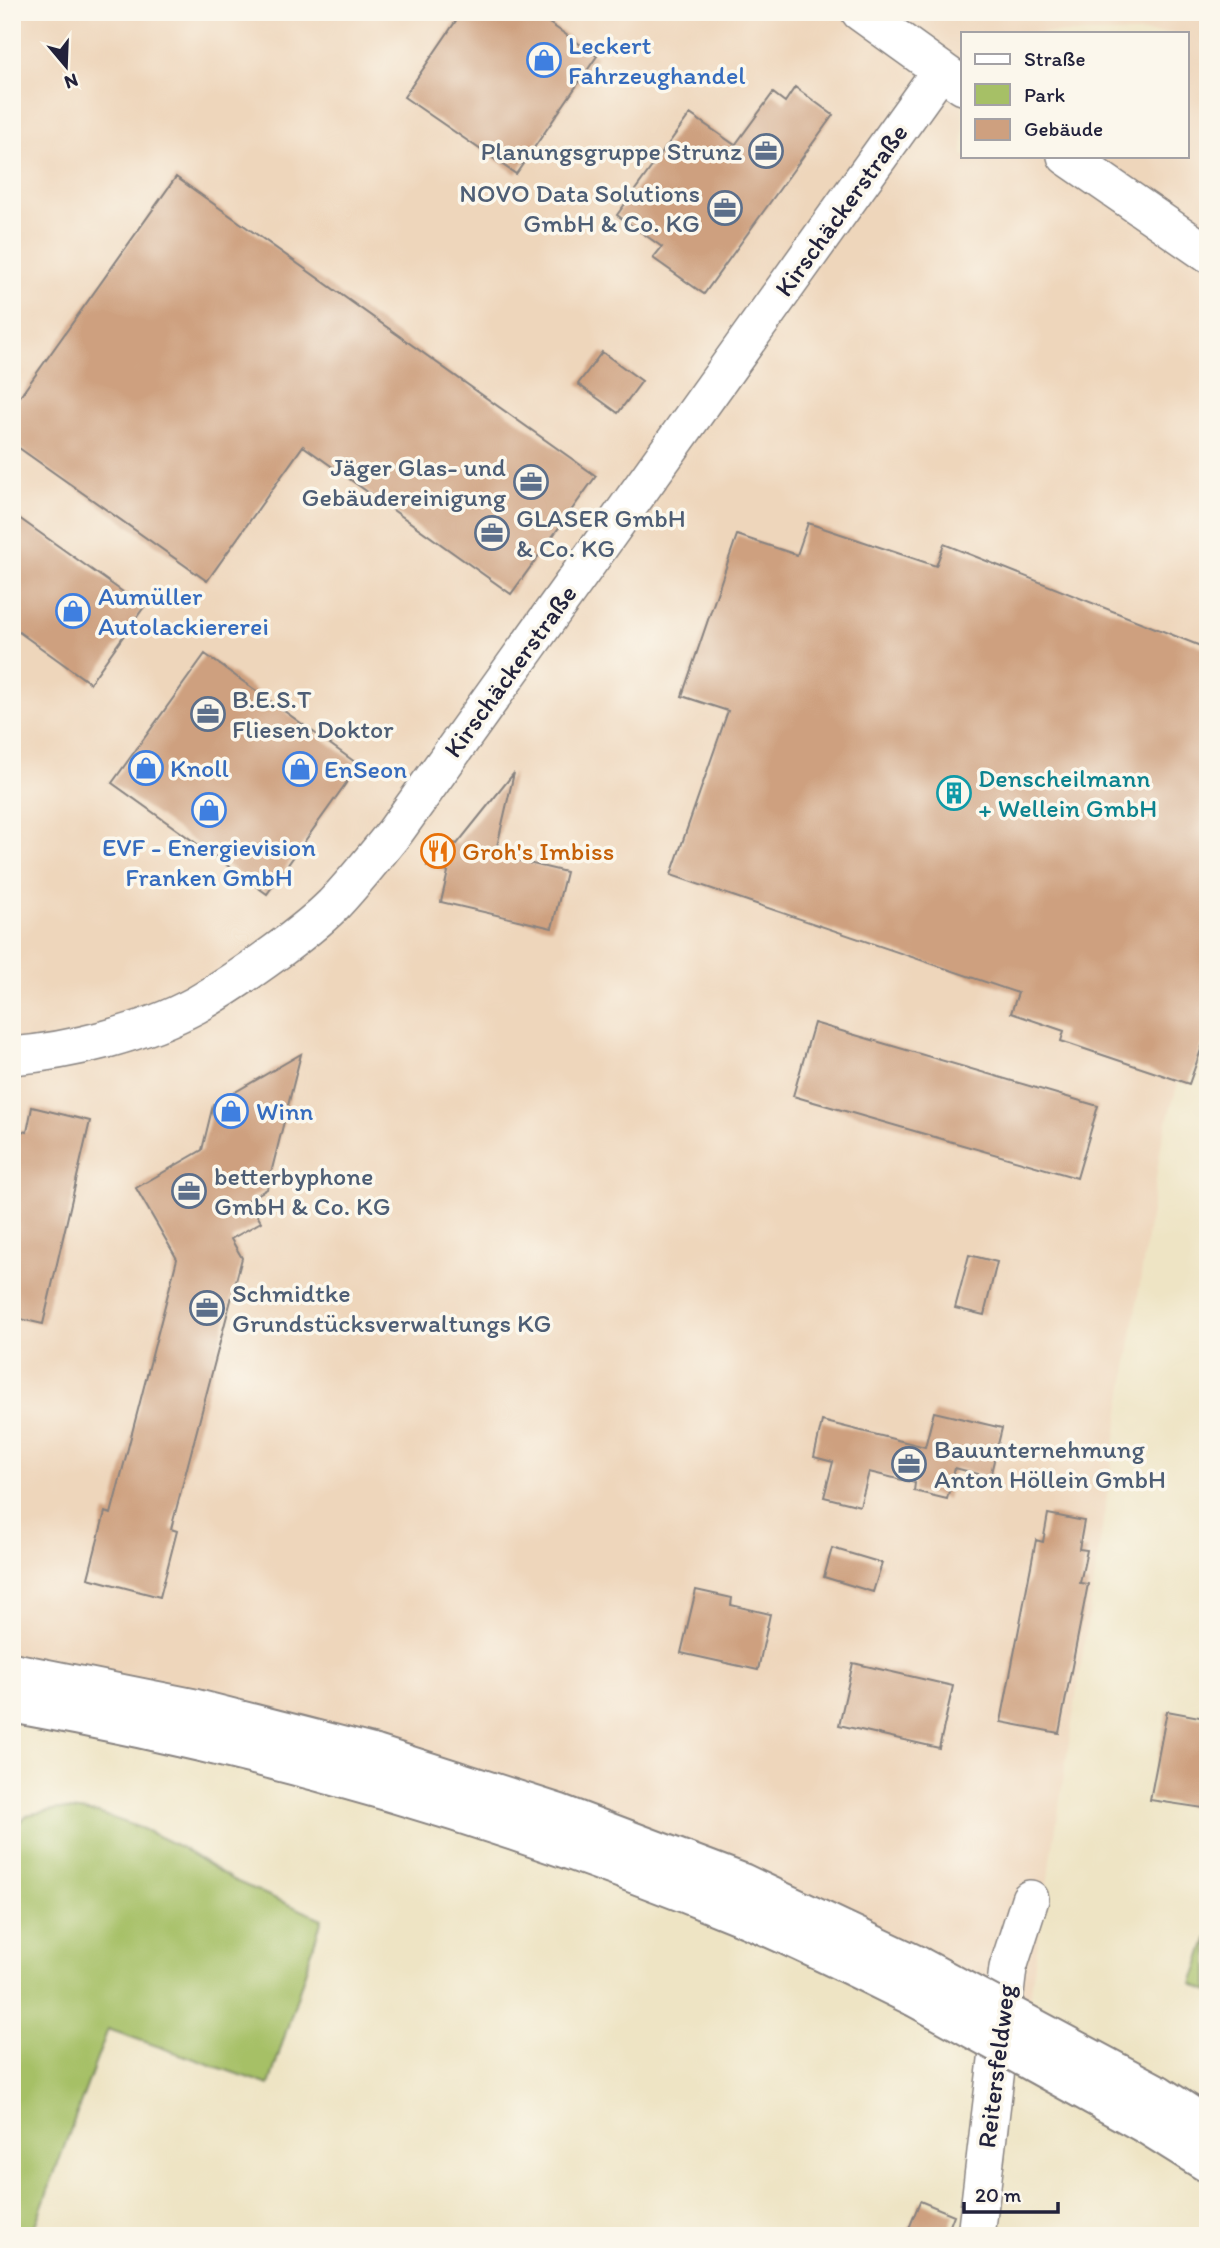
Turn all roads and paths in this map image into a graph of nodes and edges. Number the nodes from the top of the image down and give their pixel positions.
1 (860, 12) edge
2 (952, 78) edge
3 (1069, 158) edge
4 (1208, 254) edge
5 (12, 1056) edge
6 (12, 1672) edge
7 (12, 1703) edge
8 (1030, 1899) dead end
9 (916, 1982) junction
10 (1150, 2108) junction
11 (1208, 2127) edge
12 (1208, 2163) edge
13 (976, 2236) edge

1 - 2 street
2 - 5 street, Kirschäckerstraße
3 - 4 street
6 - 9 main road
7 - 9 main road
8 - 13 street, Reitersfeldweg
9 - 10 main road, bridge
10 - 11 main road
10 - 12 main road

